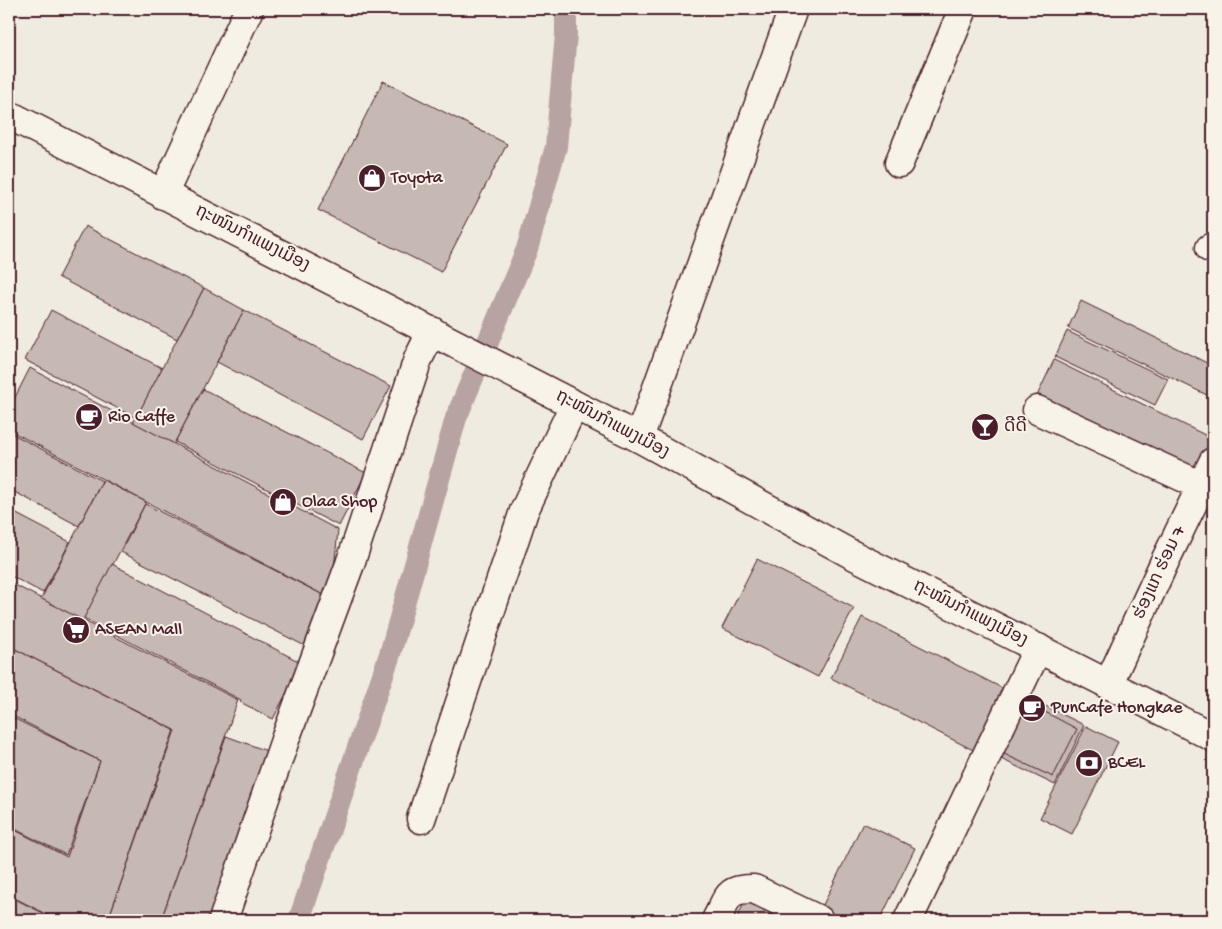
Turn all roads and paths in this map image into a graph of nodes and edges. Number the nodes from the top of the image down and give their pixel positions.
1 (249, 9) edge
2 (793, 9) edge
3 (963, 9) edge
4 (9, 115) edge
5 (900, 163) dead end
6 (163, 195) junction
7 (440, 335) junction
8 (574, 405) junction
9 (1037, 410) dead end
10 (639, 438) junction
11 (1213, 462) edge
12 (1202, 486) junction
13 (1038, 648) junction
14 (1108, 685) junction
15 (1213, 737) edge
16 (422, 819) dead end
17 (223, 920) edge
18 (716, 920) edge
19 (819, 920) edge
20 (908, 920) edge

1 - 6 main road
2 - 10 main road
3 - 5 main road
4 - 6 main road, ຖະໜົນກຳແພງເມືອງ
6 - 7 main road, ຖະໜົນກຳແພງເມືອງ
7 - 8 main road, ຖະໜົນກຳແພງເມືອງ
7 - 17 main road
8 - 10 main road, ຖະໜົນກຳແພງເມືອງ
8 - 16 main road
9 - 12 main road
10 - 13 main road, ຖະໜົນກຳແພງເມືອງ
11 - 12 main road, ຮ່ອງແກ ຮ່ອມ 7
12 - 14 main road, ຮ່ອງແກ ຮ່ອມ 7
13 - 14 main road, ຖະໜົນກຳແພງເມືອງ
13 - 20 main road
14 - 15 main road, ຖະໜົນກຳແພງເມືອງ
18 - 19 main road

